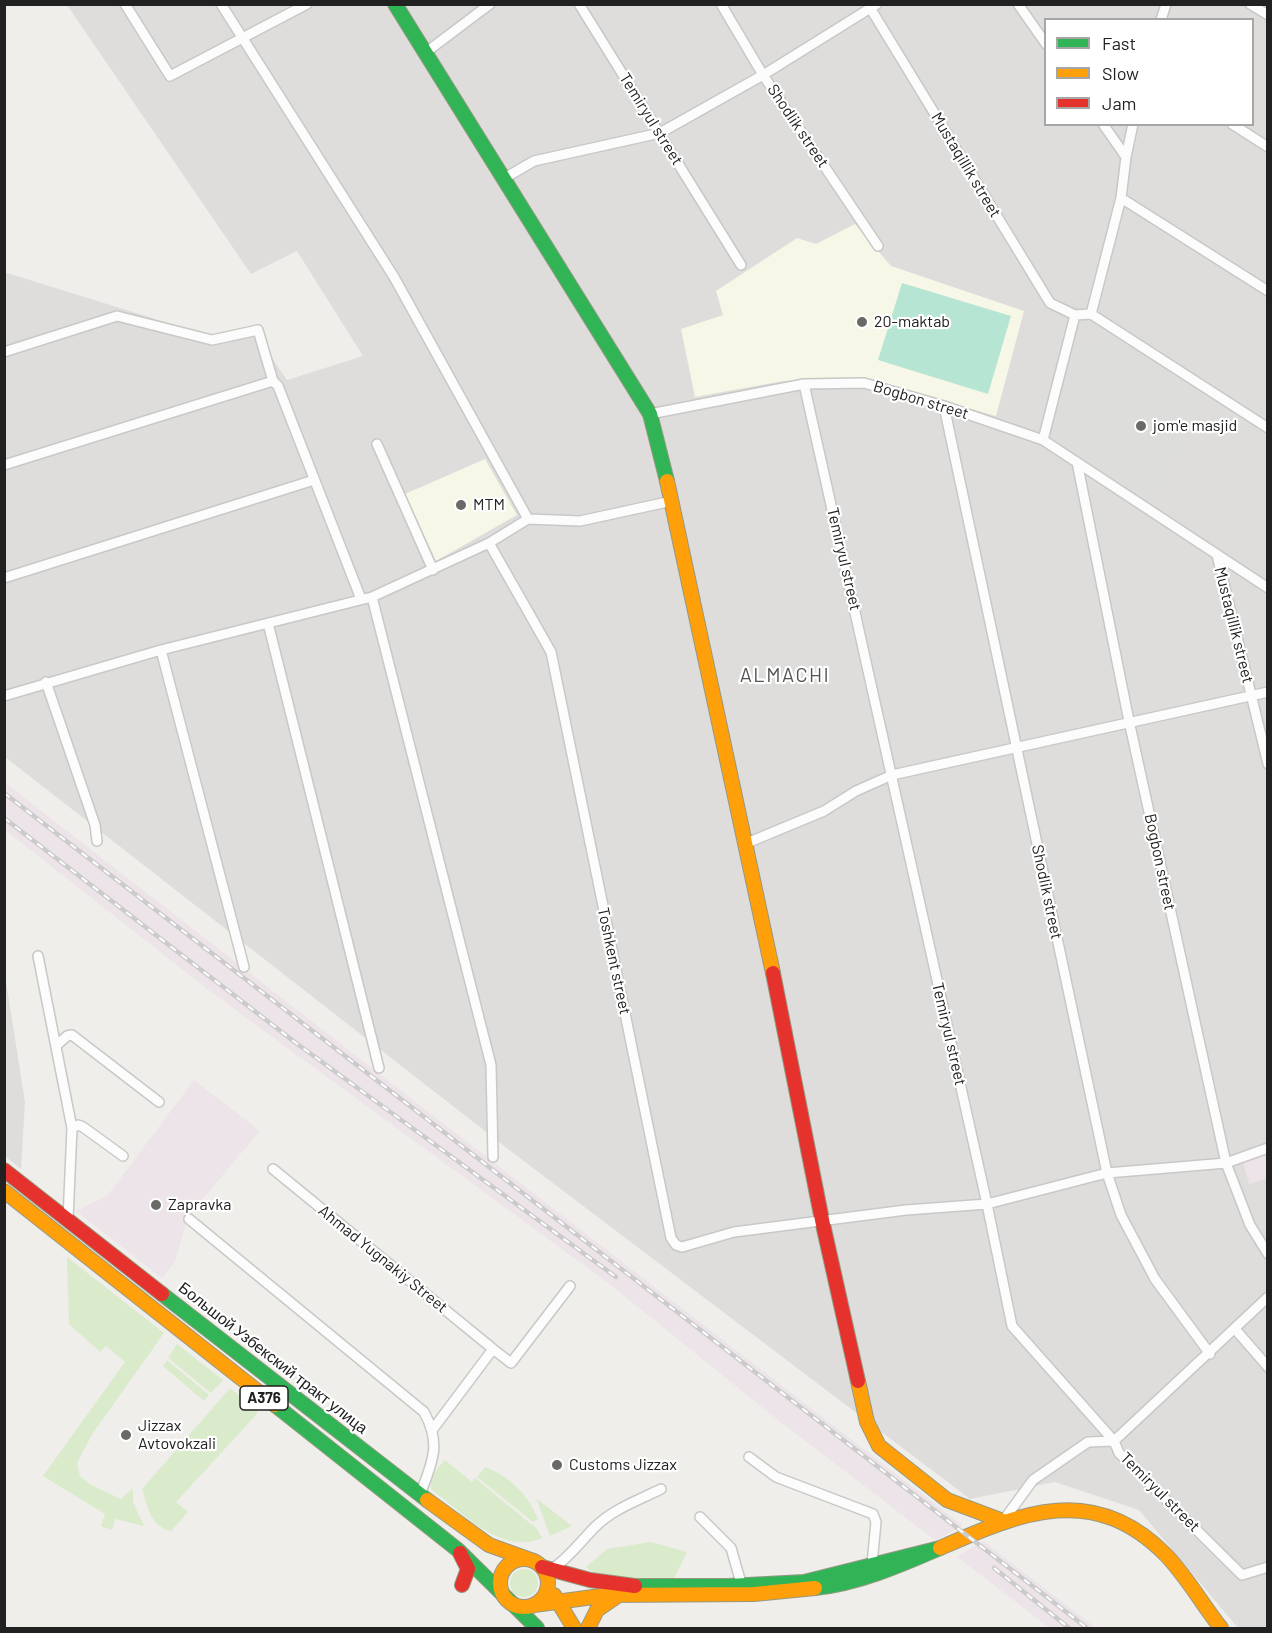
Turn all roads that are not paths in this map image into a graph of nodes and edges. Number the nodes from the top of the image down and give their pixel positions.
1 (125, 4) edge
2 (221, 4) edge
3 (307, 4) edge
4 (395, 4) edge
5 (489, 4) edge
6 (579, 4) edge
7 (721, 4) edge
8 (1018, 4) edge
9 (1250, 4) edge
10 (872, 6) edge
11 (1268, 15) edge
12 (242, 39) junction
13 (1044, 41) edge
14 (425, 53) junction
15 (763, 75) junction
16 (1104, 126) edge
17 (1133, 126) edge
18 (1235, 126) edge
19 (660, 133) junction
20 (1268, 147) edge
21 (1126, 157) junction
22 (503, 179) junction
23 (1121, 198) junction
24 (878, 246) dead end
25 (741, 265) dead end
26 (1268, 291) edge
27 (1091, 314) junction
28 (1074, 315) junction
29 (4, 352) edge
30 (273, 381) junction
31 (804, 384) junction
32 (944, 406) junction
33 (650, 414) junction
34 (1268, 428) edge
35 (1043, 440) junction
36 (377, 444) dead end
37 (1077, 462) junction
38 (4, 465) edge
39 (314, 480) junction
40 (672, 501) junction
41 (528, 519) junction
42 (489, 543) junction
43 (1217, 555) junction
44 (433, 570) junction
45 (4, 578) edge
46 (1268, 588) edge
47 (367, 598) junction
48 (268, 623) junction
49 (161, 650) junction
50 (46, 682) junction
51 (1268, 692) edge
52 (1251, 695) junction
53 (4, 696) edge
54 (1130, 721) junction
55 (1016, 746) junction
56 (1268, 764) edge
57 (892, 775) junction
58 (97, 841) dead end
59 (747, 843) junction
60 (38, 956) dead end
61 (244, 967) dead end
62 (57, 1045) junction
63 (379, 1068) dead end
64 (159, 1102) dead end
65 (72, 1128) junction
66 (1268, 1148) edge
67 (123, 1156) dead end
68 (493, 1157) dead end
69 (1226, 1163) junction
70 (273, 1169) dead end
71 (4, 1170) edge
72 (1107, 1173) junction
73 (4, 1191) edge
74 (987, 1204) junction
75 (68, 1219) junction
76 (189, 1219) dead end
77 (822, 1220) junction
78 (1268, 1254) edge
79 (570, 1286) dead end
80 (1268, 1297) edge
81 (1234, 1329) junction
82 (492, 1349) junction
83 (1210, 1354) junction
84 (1268, 1367) edge
85 (433, 1429) junction
86 (1114, 1441) junction
87 (749, 1456) dead end
88 (661, 1489) dead end
89 (420, 1495) junction
90 (700, 1518) dead end
91 (1003, 1521) junction
92 (940, 1548) junction
93 (458, 1551) junction
94 (528, 1559) junction
95 (872, 1564) junction
96 (1268, 1567) edge
97 (547, 1571) junction
98 (462, 1585) dead end
99 (743, 1589) junction
100 (624, 1595) junction
101 (507, 1600) junction
102 (556, 1601) junction
103 (534, 1605) junction
104 (537, 1629) edge
105 (574, 1629) edge
106 (588, 1629) edge
107 (1221, 1629) edge

1 - 12 street
2 - 12 street
3 - 12 street
4 - 14 main road
5 - 14 street
6 - 19 street, Temiryul street
7 - 15 street, Shodlik street
8 - 13 street
9 - 11 street
10 - 15 street
10 - 28 street, Mustaqillik street
12 - 41 street
14 - 22 main road
15 - 19 street
15 - 24 street, Shodlik street
16 - 21 street
17 - 21 street
18 - 20 street
19 - 22 street
19 - 25 street, Temiryul street
21 - 23 street
22 - 33 main road
23 - 26 street
23 - 27 street
27 - 28 street
27 - 34 street
28 - 35 street
29 - 30 street
30 - 38 street
30 - 39 street
31 - 32 street, Bogbon street
31 - 33 street, Bogbon street
31 - 57 street, Temiryul street
32 - 35 street, Bogbon street
32 - 55 street, Shodlik street
33 - 40 main road
35 - 37 street, Bogbon street
36 - 44 street
37 - 43 street, Bogbon street
37 - 54 street, Bogbon street
39 - 45 street
39 - 47 street
40 - 41 street
40 - 59 main road
41 - 42 street
42 - 44 street
42 - 77 street, Toshkent street
43 - 46 street, Bogbon street
43 - 52 street, Mustaqillik street
44 - 47 street
47 - 48 street
47 - 68 street
48 - 49 street
48 - 63 street
49 - 50 street
49 - 61 street
50 - 53 street
50 - 58 street
51 - 52 street
52 - 54 street
52 - 56 street, Mustaqillik street
54 - 55 street
54 - 69 street, Bogbon street
55 - 57 street
55 - 72 street, Shodlik street
57 - 59 street
57 - 74 street, Temiryul street
59 - 77 main road
60 - 62 street
62 - 64 street
62 - 65 street
65 - 67 street
65 - 75 street
66 - 69 street
69 - 72 street
69 - 78 street, Bogbon street
70 - 82 street, Ahmad Yugnakiy Street
71 - 75 main road, Большой Узбекский тракт улица
72 - 74 street
72 - 83 street, Shodlik street
73 - 93 main road, A376
74 - 77 street
74 - 86 street, Temiryul street
75 - 89 main road, Большой Узбекский тракт улица
76 - 85 street
77 - 91 main road
79 - 82 street, Ahmad Yugnakiy Street
80 - 81 street
81 - 83 street
81 - 84 street
82 - 85 street
83 - 86 street
85 - 89 street
86 - 91 street
86 - 96 street, Temiryul street
87 - 95 street
88 - 97 street
89 - 94 main road, Большой Узбекский тракт улица
90 - 99 street
91 - 92 main road
91 - 107 main road
92 - 95 main road
92 - 99 main road
93 - 98 main road
93 - 101 main road, A376
94 - 97 main road
94 - 101 main road
95 - 99 main road
97 - 99 main road
97 - 102 main road
97 - 103 main road
99 - 100 main road
100 - 102 main road
100 - 106 main road
101 - 103 main road
101 - 104 main road
102 - 103 main road
102 - 105 main road

